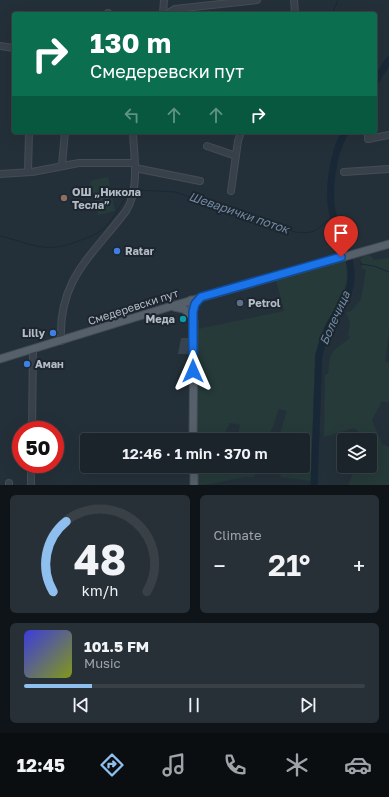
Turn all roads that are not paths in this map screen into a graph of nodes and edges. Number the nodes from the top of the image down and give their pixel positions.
1 (164, 0) edge
2 (257, 0) edge
3 (294, 0) edge
4 (167, 12) edge
5 (170, 12) edge
6 (296, 12) dead end
7 (0, 46) edge
8 (12, 48) edge
9 (29, 134) edge
10 (65, 134) edge
11 (133, 134) edge
12 (241, 134) edge
13 (368, 134) edge
14 (389, 135) edge
15 (207, 146) dead end
16 (236, 156) junction
17 (62, 165) junction
18 (135, 166) junction
19 (389, 169) edge
20 (28, 172) junction
21 (344, 172) dead end
22 (0, 174) edge
23 (200, 180) dead end
24 (231, 191) dead end
25 (389, 244) edge
26 (201, 297) junction
27 (189, 301) junction
28 (172, 306) junction
29 (192, 313) junction
30 (61, 341) junction
31 (33, 349) junction
32 (0, 359) edge
33 (32, 421) edge
34 (194, 433) edge
35 (31, 473) edge
36 (194, 473) edge
37 (31, 485) edge
38 (194, 485) edge

1 - 4 street
2 - 5 street
3 - 6 street
7 - 8 street
9 - 20 street
10 - 17 street
11 - 18 street
12 - 16 street
13 - 14 street
15 - 16 street
16 - 24 street
17 - 18 street
17 - 20 street
18 - 23 street
18 - 30 street
19 - 21 street
20 - 22 street
25 - 26 main road, Смедеревски пут
26 - 27 main road, Смедеревски пут
26 - 29 main road
27 - 28 main road, Смедеревски пут
27 - 29 main road
28 - 29 main road
28 - 30 main road, Смедеревски пут
29 - 34 main road
30 - 31 main road, Смедеревски пут
31 - 32 main road, Смедеревски пут
31 - 33 street
35 - 37 street
36 - 38 main road

